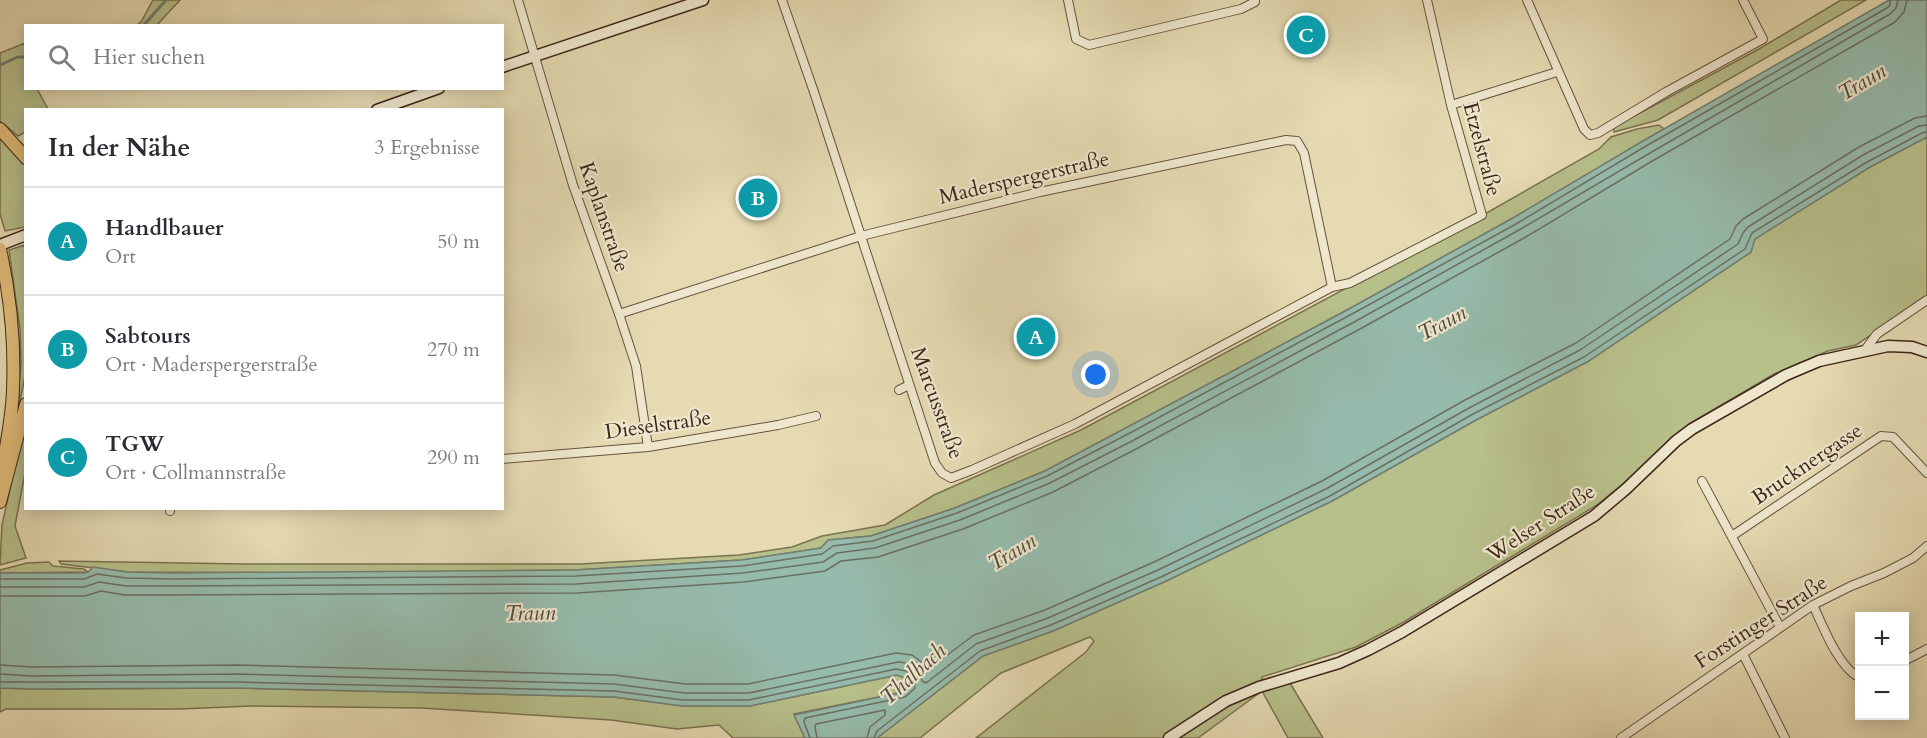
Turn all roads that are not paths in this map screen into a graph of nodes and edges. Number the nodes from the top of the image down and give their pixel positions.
1 (519, 0) edge
2 (703, 0) edge
3 (782, 0) edge
4 (1068, 0) edge
5 (1255, 0) edge
6 (1427, 0) edge
7 (1527, 0) edge
8 (1743, 0) edge
9 (535, 56) junction
10 (504, 67) edge
11 (1557, 72) junction
12 (433, 90) edge
13 (1451, 105) junction
14 (382, 108) edge
15 (0, 129) edge
16 (24, 156) edge
17 (24, 236) edge
18 (861, 236) junction
19 (0, 247) edge
20 (1332, 287) junction
21 (1927, 300) edge
22 (620, 314) junction
23 (1864, 350) junction
24 (1927, 352) edge
25 (909, 385) junction
26 (899, 390) dead end
27 (24, 412) edge
28 (816, 416) dead end
29 (648, 447) junction
30 (504, 459) edge
31 (1927, 472) edge
32 (1702, 481) dead end
33 (0, 485) edge
34 (0, 502) edge
35 (1732, 536) junction
36 (1927, 546) edge
37 (1813, 605) junction
38 (1780, 627) junction
39 (1927, 649) edge
40 (1743, 654) junction
41 (1909, 659) edge
42 (1855, 676) edge
43 (1169, 738) edge
44 (1621, 738) edge
45 (1785, 738) edge

1 - 9 street, Kaplanstraße
2 - 9 main road
3 - 18 street, Marcusstraße
4 - 5 street
6 - 13 street, Etzelstraße
7 - 11 street
8 - 11 street
9 - 10 main road
9 - 22 street, Kaplanstraße
11 - 13 street
12 - 14 main road
13 - 20 street, Etzelstraße
15 - 16 main road
17 - 19 main road
18 - 20 street, Maderspergerstraße
18 - 22 street, Maderspergerstraße
18 - 25 street, Marcusstraße
19 - 33 main road
20 - 25 street, Marcusstraße
21 - 23 street
22 - 29 street, Kaplanstraße
23 - 24 main road, Welser Straße
23 - 43 main road, Welser Straße
25 - 26 street
27 - 34 main road
28 - 29 street, Dieselstraße
29 - 30 street, Dieselstraße
31 - 35 street, Brucknergasse
32 - 35 street
35 - 38 street
36 - 37 street, Forstinger Straße
37 - 38 street, Forstinger Straße
37 - 42 street
38 - 40 street, Forstinger Straße
39 - 41 street
40 - 44 street, Forstinger Straße
40 - 45 street

